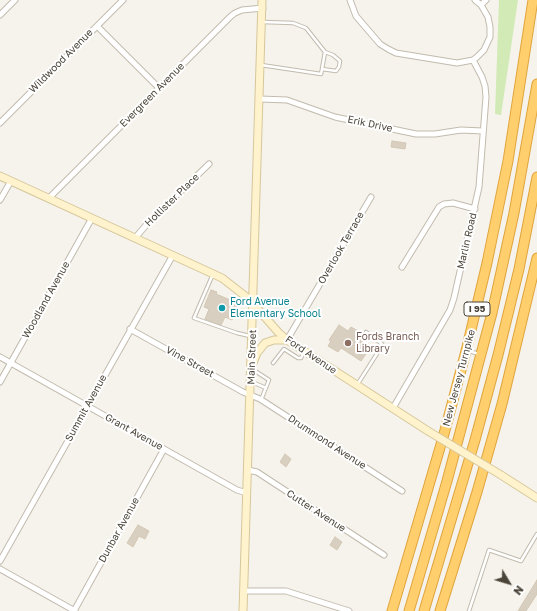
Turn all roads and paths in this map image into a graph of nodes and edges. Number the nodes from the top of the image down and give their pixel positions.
1 (15, 0) edge
2 (122, 0) edge
3 (262, 0) edge
4 (350, 0) edge
5 (475, 0) edge
6 (486, 0) edge
7 (533, 0) edge
8 (481, 4) junction
9 (263, 8) junction
10 (0, 15) edge
11 (262, 22) junction
12 (96, 26) junction
13 (325, 52) junction
14 (473, 60) junction
15 (261, 65) junction
16 (322, 69) junction
17 (537, 84) edge
18 (158, 88) junction
19 (260, 99) junction
20 (0, 122) edge
21 (483, 131) junction
22 (209, 164) dead end
23 (0, 176) edge
24 (537, 177) edge
25 (11, 181) junction
26 (371, 197) dead end
27 (49, 198) junction
28 (0, 200) edge
29 (474, 209) junction
30 (92, 218) junction
31 (135, 238) junction
32 (173, 255) junction
33 (537, 258) edge
34 (402, 267) dead end
35 (213, 273) junction
36 (254, 304) junction
37 (130, 329) junction
38 (366, 332) dead end
39 (252, 336) junction
40 (289, 341) junction
41 (286, 350) junction
42 (466, 351) junction
43 (304, 352) junction
44 (482, 354) junction
45 (0, 357) edge
46 (10, 363) junction
47 (273, 363) dead end
48 (251, 369) junction
49 (0, 382) edge
50 (251, 382) junction
51 (357, 386) junction
52 (266, 388) junction
53 (250, 395) junction
54 (261, 400) junction
55 (87, 406) junction
56 (393, 408) junction
57 (164, 450) junction
58 (248, 470) junction
59 (402, 491) dead end
60 (247, 493) junction
61 (537, 498) edge
62 (537, 534) edge
63 (384, 555) dead end
64 (0, 561) edge
65 (0, 569) edge
66 (244, 591) junction
67 (75, 611) edge
68 (243, 611) edge
69 (349, 611) edge
70 (392, 611) edge
71 (409, 611) edge
72 (424, 611) edge
73 (440, 611) edge
74 (469, 611) edge

1 - 10 street
2 - 12 street, Wildwood Avenue
3 - 9 main road, Main Street
4 - 14 street
5 - 8 street
6 - 8 street
7 - 42 highway, New Jersey Turnpike / I 95
8 - 14 street
9 - 11 main road, Main Street
9 - 18 street, Evergreen Avenue
11 - 13 lane
11 - 15 main road, Main Street
12 - 18 street
12 - 20 street, Wildwood Avenue
13 - 16 lane
13 - 16 lane
14 - 21 street, Marlin Road
15 - 16 lane
15 - 19 main road, Main Street
17 - 44 highway, New Jersey Turnpike / I 95
18 - 27 street, Evergreen Avenue
19 - 21 street, Erik Drive
19 - 36 main road, Main Street
21 - 29 street, Marlin Road
22 - 31 street, Hollister Place
23 - 25 main road, Ford Avenue
24 - 72 highway
25 - 27 main road, Ford Avenue
25 - 28 street
26 - 40 street, Overlook Terrace
27 - 30 main road, Ford Avenue
29 - 34 street
29 - 56 street, Marlin Road
30 - 31 main road, Ford Avenue
30 - 46 street, Woodland Avenue
31 - 32 main road, Ford Avenue
32 - 35 main road, Ford Avenue
32 - 37 street, Summit Avenue
33 - 73 highway
35 - 36 main road, Ford Avenue
35 - 39 lane
36 - 39 main road, Main Street
36 - 40 main road, Ford Avenue
37 - 53 street, Vine Street
37 - 55 street, Summit Avenue
38 - 51 lane
39 - 48 main road, Main Street
40 - 41 lane
40 - 43 main road, Ford Avenue
40 - 48 main road
41 - 43 lane
41 - 47 lane
42 - 44 lane
42 - 70 highway, New Jersey Turnpike / I 95
43 - 51 main road, Ford Avenue
44 - 71 highway, New Jersey Turnpike / I 95
45 - 46 street, Grant Avenue
46 - 49 street, Woodland Avenue
46 - 55 street, Grant Avenue
48 - 50 main road, Main Street
48 - 52 lane
50 - 52 lane
50 - 53 main road, Main Street
51 - 56 main road, Ford Avenue
52 - 54 lane
53 - 54 street, Drummond Avenue
53 - 58 main road, Main Street
54 - 59 street, Drummond Avenue
55 - 57 street, Grant Avenue
55 - 64 street, Summit Avenue
56 - 61 main road, Ford Avenue, bridge
57 - 60 street, Grant Avenue
57 - 67 street, Dunbar Avenue
58 - 60 main road, Main Street
58 - 63 street, Cutter Avenue
60 - 66 main road, Main Street
62 - 74 lane
65 - 67 street
66 - 68 main road, Main Street
66 - 69 street

